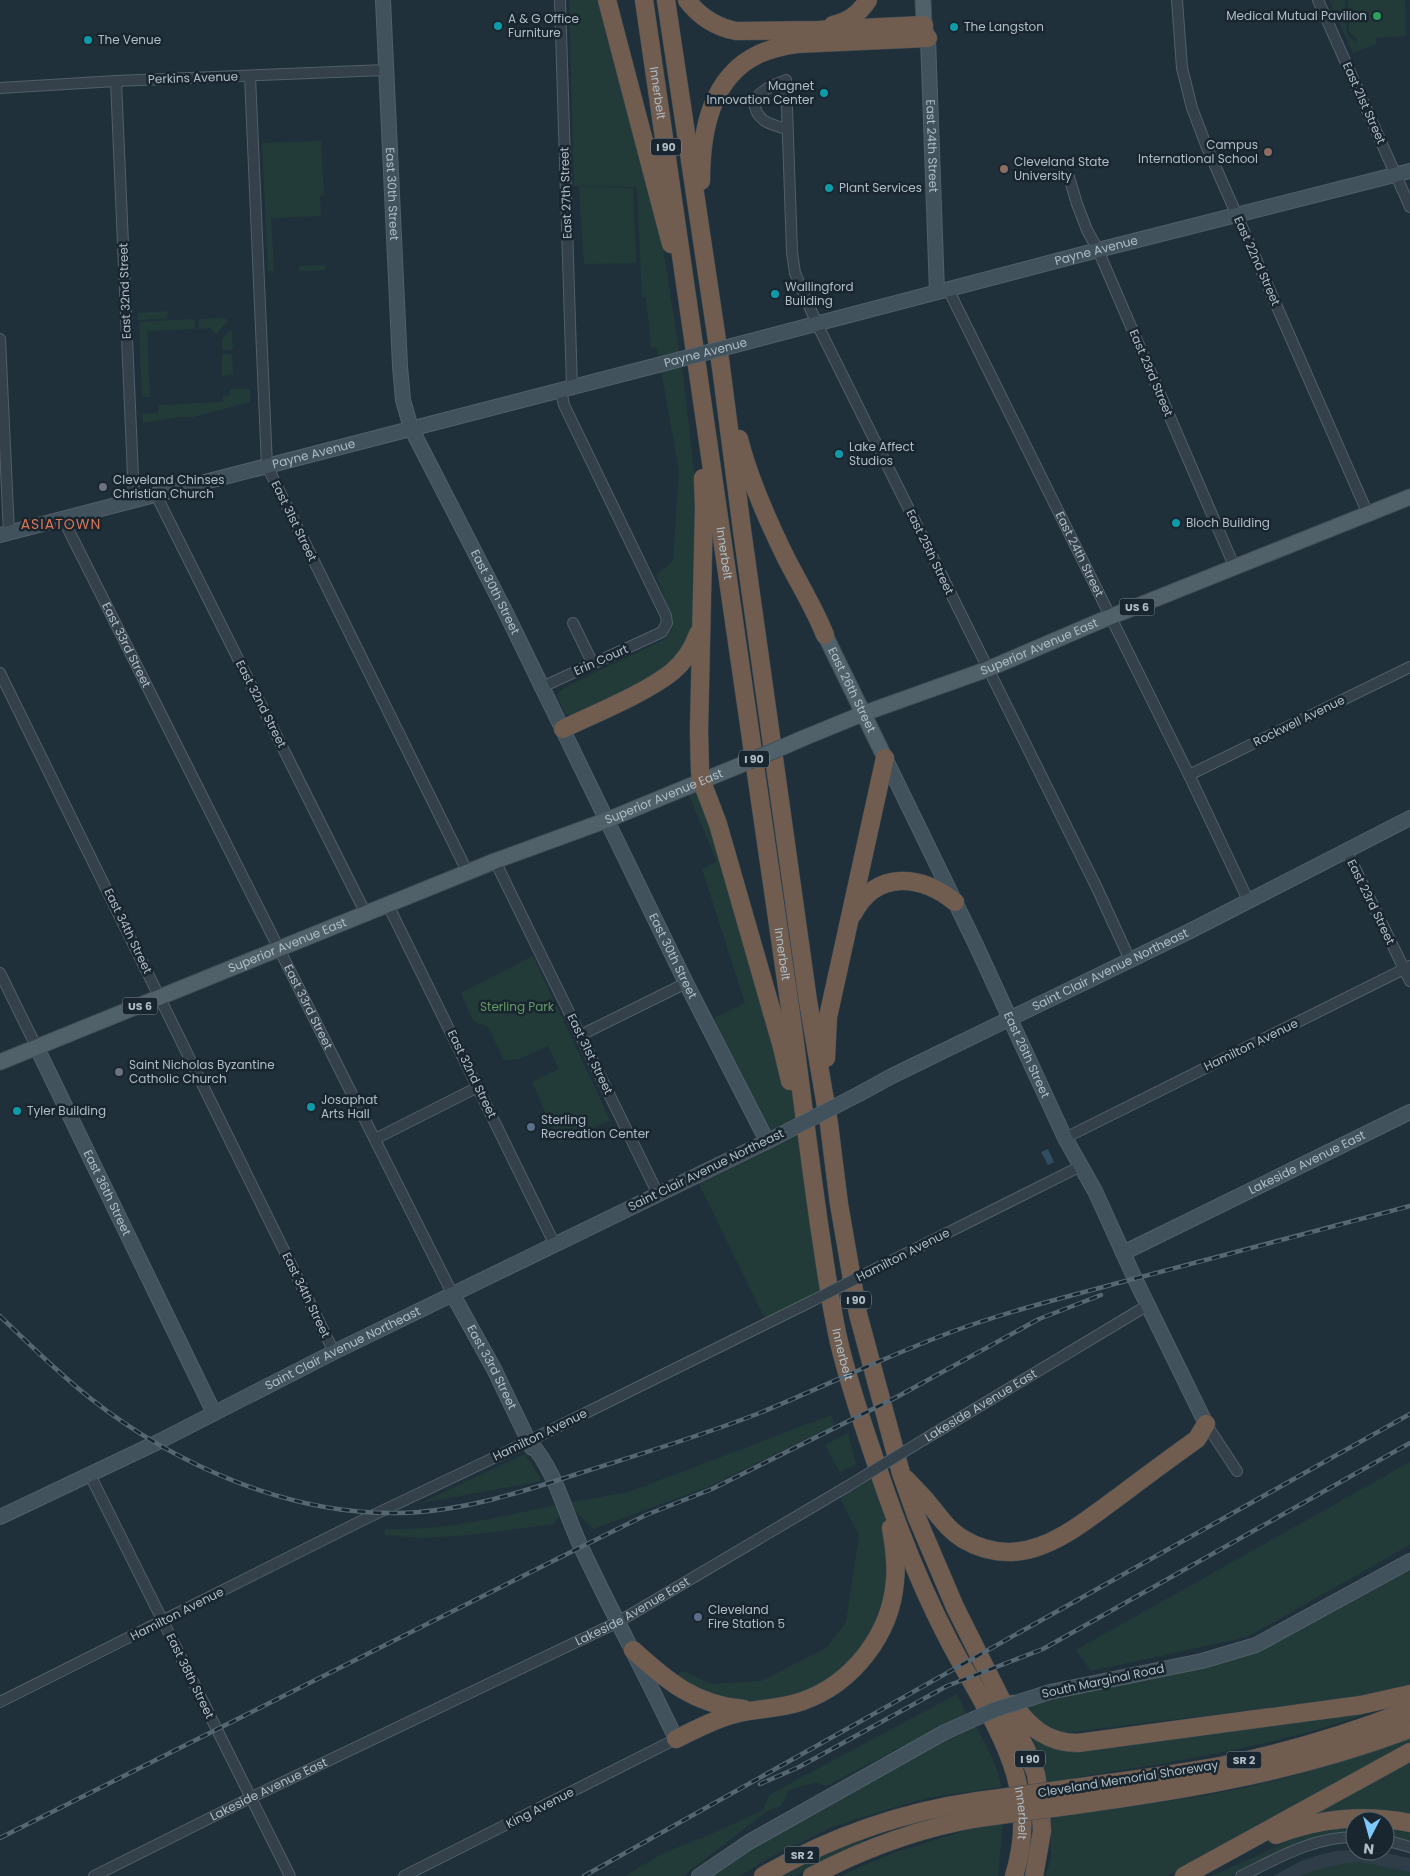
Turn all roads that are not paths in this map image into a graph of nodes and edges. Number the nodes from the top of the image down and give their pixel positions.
1 (383, 0) edge
2 (560, 0) edge
3 (607, 0) edge
4 (644, 0) edge
5 (666, 0) edge
6 (687, 0) edge
7 (868, 0) edge
8 (923, 0) edge
9 (1177, 0) edge
10 (1318, 0) edge
11 (818, 30) junction
12 (926, 32) junction
13 (386, 70) junction
14 (250, 76) junction
15 (116, 81) junction
16 (0, 88) edge
17 (787, 129) junction
18 (1410, 171) edge
19 (1396, 174) junction
20 (1069, 177) dead end
21 (1410, 207) edge
22 (1237, 215) junction
23 (701, 231) junction
24 (1098, 250) junction
25 (943, 291) junction
26 (688, 295) junction
27 (817, 324) junction
28 (0, 339) edge
29 (721, 367) junction
30 (697, 368) junction
31 (567, 388) junction
32 (411, 428) junction
33 (266, 466) junction
34 (156, 494) junction
35 (1410, 497) edge
36 (134, 500) junction
37 (1368, 514) junction
38 (63, 519) junction
39 (4, 534) edge
40 (1235, 568) junction
41 (1110, 617) junction
42 (701, 621) junction
43 (573, 623) dead end
44 (662, 632) joint
45 (825, 634) joint
46 (593, 664) junction
47 (1410, 667) edge
48 (988, 669) junction
49 (0, 673) edge
50 (540, 688) junction
51 (862, 714) junction
52 (563, 729) junction
53 (885, 758) junction
54 (1189, 775) junction
55 (702, 782) junction
56 (1410, 818) edge
57 (607, 820) junction
58 (1346, 850) junction
59 (495, 861) junction
60 (468, 873) junction
61 (1248, 900) junction
62 (955, 902) junction
63 (388, 904) junction
64 (366, 914) junction
65 (847, 925) junction
66 (279, 948) junction
67 (1130, 960) junction
68 (1407, 967) edge
69 (0, 973) edge
70 (1410, 981) edge
71 (686, 983) junction
72 (160, 997) junction
73 (1010, 1018) junction
74 (581, 1034) junction
75 (37, 1048) junction
76 (0, 1062) edge
77 (478, 1087) junction
78 (1410, 1112) edge
79 (829, 1124) junction
80 (1065, 1138) junction
81 (375, 1139) junction
82 (770, 1140) junction
83 (808, 1150) junction
84 (1079, 1166) junction
85 (658, 1194) junction
86 (555, 1245) junction
87 (1123, 1253) junction
88 (453, 1295) junction
89 (1148, 1305) junction
90 (334, 1352) junction
91 (214, 1413) junction
92 (1206, 1424) junction
93 (529, 1441) junction
94 (1237, 1471) dead end
95 (901, 1473) junction
96 (90, 1475) junction
97 (887, 1495) junction
98 (0, 1517) edge
99 (1410, 1561) edge
100 (163, 1621) junction
101 (618, 1622) junction
102 (633, 1650) junction
103 (978, 1652) junction
104 (1410, 1694) edge
105 (0, 1702) edge
106 (754, 1710) junction
107 (1410, 1710) edge
108 (1410, 1729) edge
109 (676, 1740) junction
110 (1410, 1752) edge
111 (1074, 1796) junction
112 (250, 1798) junction
113 (979, 1810) junction
114 (1410, 1823) edge
115 (1345, 1837) edge
116 (1395, 1843) edge
117 (1410, 1847) edge
118 (1213, 1860) junction
119 (94, 1876) edge
120 (290, 1876) edge
121 (404, 1876) edge
122 (699, 1876) edge
123 (763, 1876) edge
124 (812, 1876) edge
125 (1014, 1876) edge
126 (1034, 1876) edge
127 (1184, 1876) edge
128 (1241, 1876) edge

1 - 13 street, East 30th Street
2 - 31 street, East 27th Street
3 - 26 highway
4 - 26 highway, Innerbelt / I 90
5 - 23 highway, Innerbelt / I 90
6 - 11 highway
7 - 11 highway
8 - 12 main road, East 24th Street
9 - 22 street, East 22nd Street
10 - 19 street, East 21st Street
11 - 12 highway
12 - 23 highway
12 - 25 street, East 24th Street
13 - 14 street, Perkins Avenue
13 - 32 street, East 30th Street
14 - 15 street, Perkins Avenue
14 - 33 street, East 31st Street
15 - 16 street, Perkins Avenue
15 - 36 street, East 32nd Street
17 - 17 street, East 25th Street
17 - 27 street, East 25th Street
18 - 19 street, Payne Avenue
19 - 21 street, East 21st Street
19 - 22 street, Payne Avenue
20 - 24 street, East 23rd Street
22 - 24 street, Payne Avenue
22 - 37 street, East 22nd Street
23 - 29 highway, Innerbelt / I 90
24 - 25 street, Payne Avenue
24 - 40 street, East 23rd Street
25 - 27 street, Payne Avenue
25 - 41 street, East 24th Street
26 - 30 highway, Innerbelt / I 90
27 - 31 street, Payne Avenue, bridge
27 - 48 street, East 25th Street
28 - 39 street
29 - 45 highway
29 - 79 highway, Innerbelt / I 90
30 - 42 highway
30 - 83 highway, Innerbelt / I 90
31 - 32 street, Payne Avenue
31 - 44 street, East 27th Street
32 - 33 street, Payne Avenue
32 - 50 street, East 30th Street
33 - 34 street, Payne Avenue
33 - 60 street, East 31st Street
34 - 36 street, Payne Avenue
34 - 64 street, East 32nd Street
35 - 37 main road, Superior Avenue East / US 6
36 - 38 street, Payne Avenue
37 - 40 main road, Superior Avenue East / US 6
38 - 39 street, Payne Avenue
38 - 66 street, East 33rd Street
40 - 41 main road, Superior Avenue East / US 6
41 - 48 main road, Superior Avenue East / US 6
41 - 54 street, East 24th Street
42 - 52 highway
42 - 55 highway
43 - 46 street
44 - 46 street, Erin Court
45 - 51 main road, East 26th Street
46 - 50 street, Erin Court
47 - 54 street, Rockwell Avenue
48 - 51 main road, Superior Avenue East / US 6
48 - 67 street, East 25th Street
49 - 72 street, East 34th Street
50 - 52 street, East 30th Street
51 - 53 main road, East 26th Street
51 - 55 main road, Superior Avenue East / US 6, bridge
52 - 57 street, East 30th Street
53 - 62 street, East 26th Street
53 - 65 highway
54 - 61 street, East 24th Street
55 - 57 main road, Superior Avenue East / US 6
55 - 83 highway
56 - 58 street, Saint Clair Avenue Northeast
57 - 59 main road, Superior Avenue East / US 6
57 - 71 street, East 30th Street
58 - 61 street, Saint Clair Avenue Northeast
58 - 68 street, East 23rd Street
59 - 60 main road, Superior Avenue East / US 6
59 - 74 street, East 31st Street
60 - 63 main road, Superior Avenue East / US 6
61 - 67 street, Saint Clair Avenue Northeast
62 - 65 highway
62 - 73 street, East 26th Street
63 - 64 main road, Superior Avenue East / US 6
63 - 77 street, East 32nd Street
64 - 66 main road, Superior Avenue East / US 6
65 - 79 highway
66 - 72 main road, Superior Avenue East / US 6
66 - 81 street, East 33rd Street
67 - 73 street, Saint Clair Avenue Northeast
68 - 70 street, East 23rd Street
68 - 80 street, Hamilton Avenue
69 - 75 street, East 36th Street
71 - 74 street
71 - 82 street, East 30th Street
72 - 75 main road, Superior Avenue East / US 6
72 - 90 street, East 34th Street
73 - 80 street, East 26th Street
73 - 82 street, Saint Clair Avenue Northeast, bridge
74 - 85 street, East 31st Street
75 - 76 main road, Superior Avenue East / US 6
75 - 91 street, East 36th Street
77 - 81 street
77 - 86 street, East 32nd Street
78 - 87 street, Lakeside Avenue East
79 - 95 highway, Innerbelt / I 90
80 - 84 street, East 26th Street
81 - 88 street, East 33rd Street
82 - 85 street, Saint Clair Avenue Northeast
83 - 97 highway, Innerbelt / I 90
84 - 87 street, East 26th Street
84 - 93 street, Hamilton Avenue, bridge
85 - 86 street, Saint Clair Avenue Northeast
86 - 88 street, Saint Clair Avenue Northeast
87 - 89 street, East 26th Street
88 - 90 street, Saint Clair Avenue Northeast
88 - 93 street, East 33rd Street
89 - 92 street, East 26th Street
89 - 101 street, Lakeside Avenue East, bridge
90 - 91 street, Saint Clair Avenue Northeast
91 - 96 street, Saint Clair Avenue Northeast
92 - 94 street, East 26th Street
92 - 95 highway
93 - 100 street, Hamilton Avenue
93 - 101 street, East 33rd Street
95 - 103 highway, Innerbelt / I 90
96 - 98 street, Saint Clair Avenue Northeast
96 - 100 street, East 38th Street
97 - 106 highway
97 - 125 highway, Innerbelt / I 90
99 - 122 street, South Marginal Road, bridge
100 - 105 street, Hamilton Avenue
100 - 112 street, East 38th Street
101 - 102 street, East 33rd Street
101 - 112 street, Lakeside Avenue East
102 - 106 highway
102 - 109 street, East 33rd Street
103 - 104 highway
103 - 126 highway, Innerbelt / I 90
106 - 109 highway
107 - 111 highway, Cleveland Memorial Shoreway / SR 2
108 - 111 highway
109 - 121 street, King Avenue
110 - 118 highway
111 - 113 highway, bridge
112 - 119 street, Lakeside Avenue East
112 - 120 street, East 38th Street
113 - 123 highway, SR 2
113 - 124 highway
114 - 118 highway
115 - 128 street
116 - 117 street
118 - 127 highway

